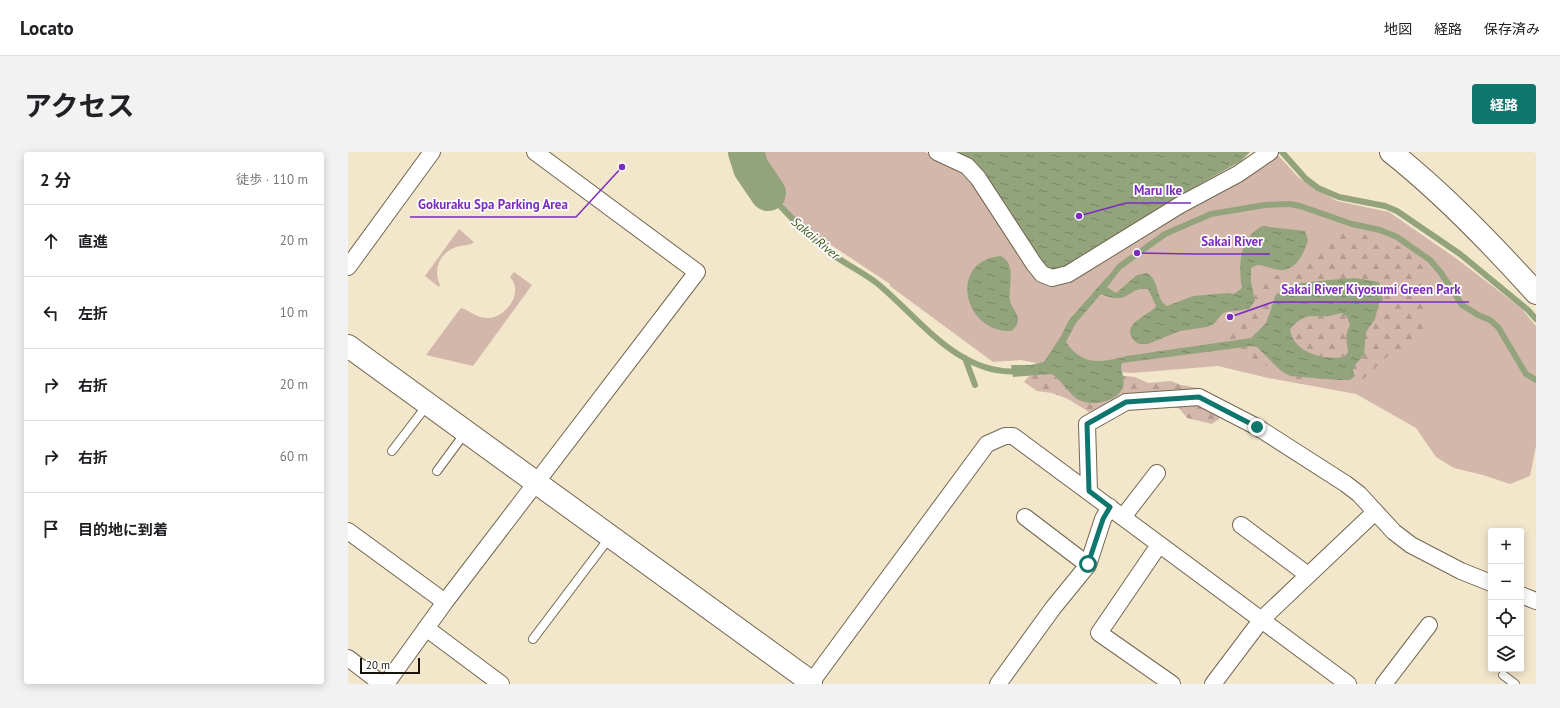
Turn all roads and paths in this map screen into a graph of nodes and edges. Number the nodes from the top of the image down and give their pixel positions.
1 (432, 152) edge
2 (535, 152) edge
3 (938, 152) edge
4 (1270, 152) edge
5 (1391, 152) edge
6 (348, 268) edge
7 (1536, 293) edge
8 (348, 346) edge
9 (428, 404) junction
10 (465, 432) junction
11 (392, 451) dead end
12 (437, 471) dead end
13 (1157, 473) dead end
14 (536, 484) junction
15 (1089, 491) junction
16 (1110, 507) junction
17 (1375, 512) junction
18 (1025, 517) dead end
19 (1123, 517) junction
20 (1241, 525) dead end
21 (348, 531) edge
22 (610, 537) junction
23 (1159, 545) junction
24 (1088, 564) junction
25 (1308, 576) junction
26 (1488, 582) edge
27 (1524, 596) edge
28 (1536, 601) edge
29 (445, 602) junction
30 (1262, 619) junction
31 (1429, 625) dead end
32 (426, 628) junction
33 (533, 639) dead end
34 (348, 658) edge
35 (1503, 675) dead end
36 (812, 683) edge
37 (382, 684) edge
38 (386, 684) edge
39 (501, 684) edge
40 (998, 684) edge
41 (1172, 684) edge
42 (1213, 684) edge
43 (1348, 684) edge
44 (1384, 684) edge
45 (1515, 684) edge

1 - 6 street
2 - 14 street
3 - 4 street
5 - 7 street
8 - 9 street
9 - 10 street
9 - 11 lane
10 - 12 lane
10 - 14 street
13 - 19 street
14 - 22 street
14 - 29 street
15 - 16 street
15 - 17 street
15 - 36 street
16 - 19 street
16 - 24 street
17 - 25 street
17 - 26 street
18 - 24 street
19 - 23 street
20 - 25 street
21 - 29 street
22 - 33 lane
22 - 36 street
23 - 30 street
23 - 41 street
24 - 40 street
25 - 30 street
27 - 28 street
29 - 32 street
30 - 42 street
30 - 43 street
31 - 44 street
32 - 38 street
32 - 39 street
34 - 37 street
35 - 45 lane

